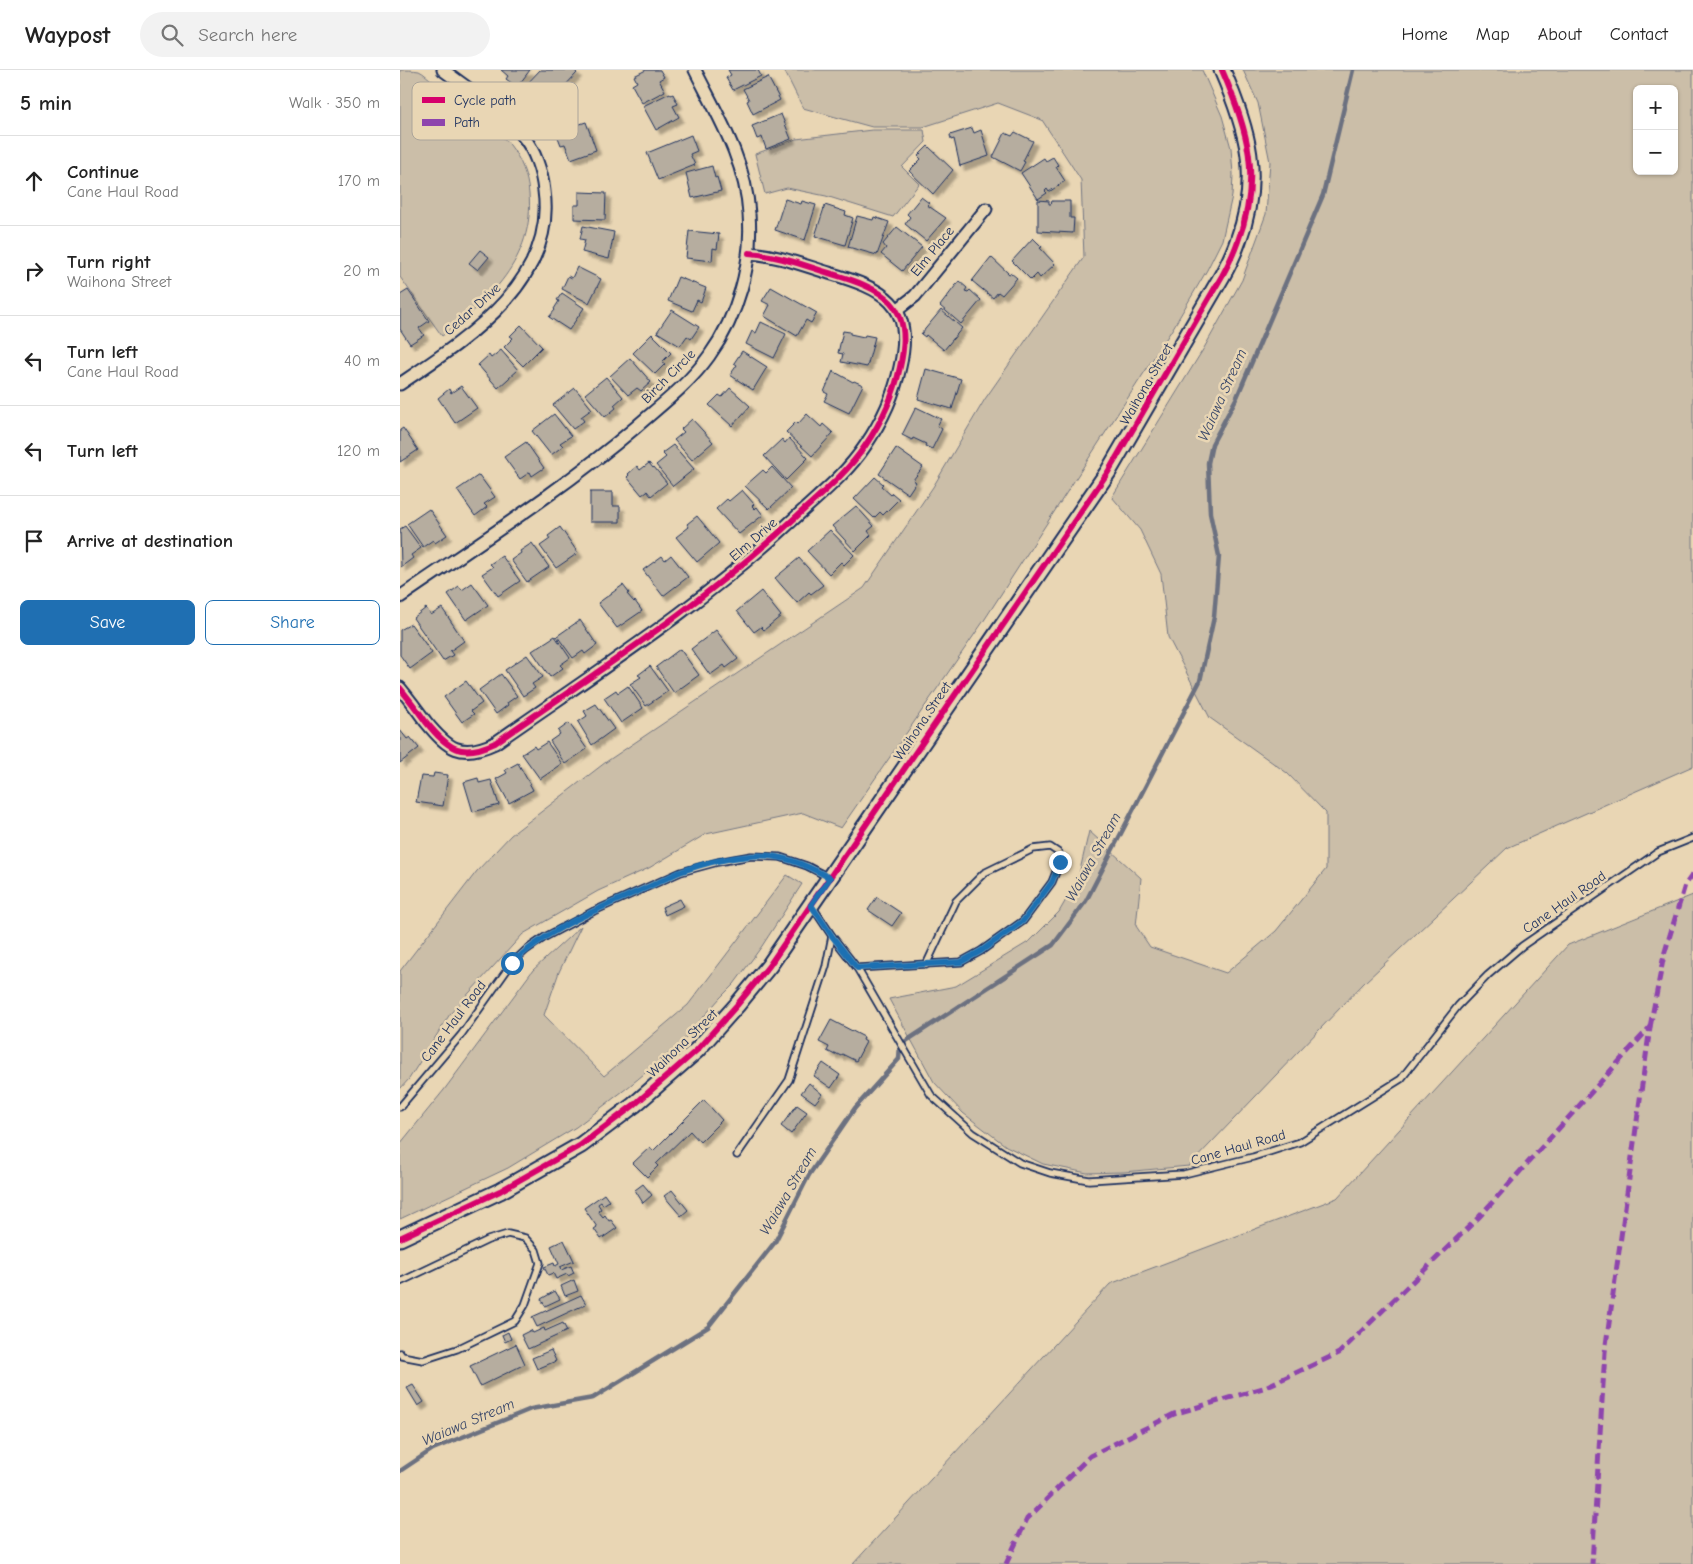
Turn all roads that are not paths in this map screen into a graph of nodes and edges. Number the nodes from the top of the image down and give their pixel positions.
1 (443, 70) edge
2 (695, 70) edge
3 (1222, 70) edge
4 (459, 82) edge
5 (526, 140) edge
6 (986, 209) dead end
7 (749, 253) junction
8 (897, 310) junction
9 (400, 384) edge
10 (400, 597) edge
11 (400, 688) edge
12 (1693, 838) edge
13 (830, 878) junction
14 (811, 905) junction
15 (832, 936) junction
16 (926, 965) junction
17 (857, 968) junction
18 (400, 1107) edge
19 (737, 1155) dead end
20 (400, 1238) edge
21 (400, 1282) edge
22 (400, 1353) edge

1 - 4 street, Cedar Drive
2 - 7 street, Birch Circle
3 - 13 street, Waihona Street
5 - 9 street, Cedar Drive
6 - 8 street, Elm Place
7 - 8 street
7 - 10 street, Birch Circle
8 - 11 street, Elm Drive
12 - 17 lane, Cane Haul Road
13 - 14 street, Waihona Street
13 - 18 lane, Cane Haul Road
14 - 15 lane, Cane Haul Road
14 - 20 street, Waihona Street
15 - 17 lane, Cane Haul Road
15 - 19 lane
16 - 16 lane
16 - 17 lane
21 - 22 lane

